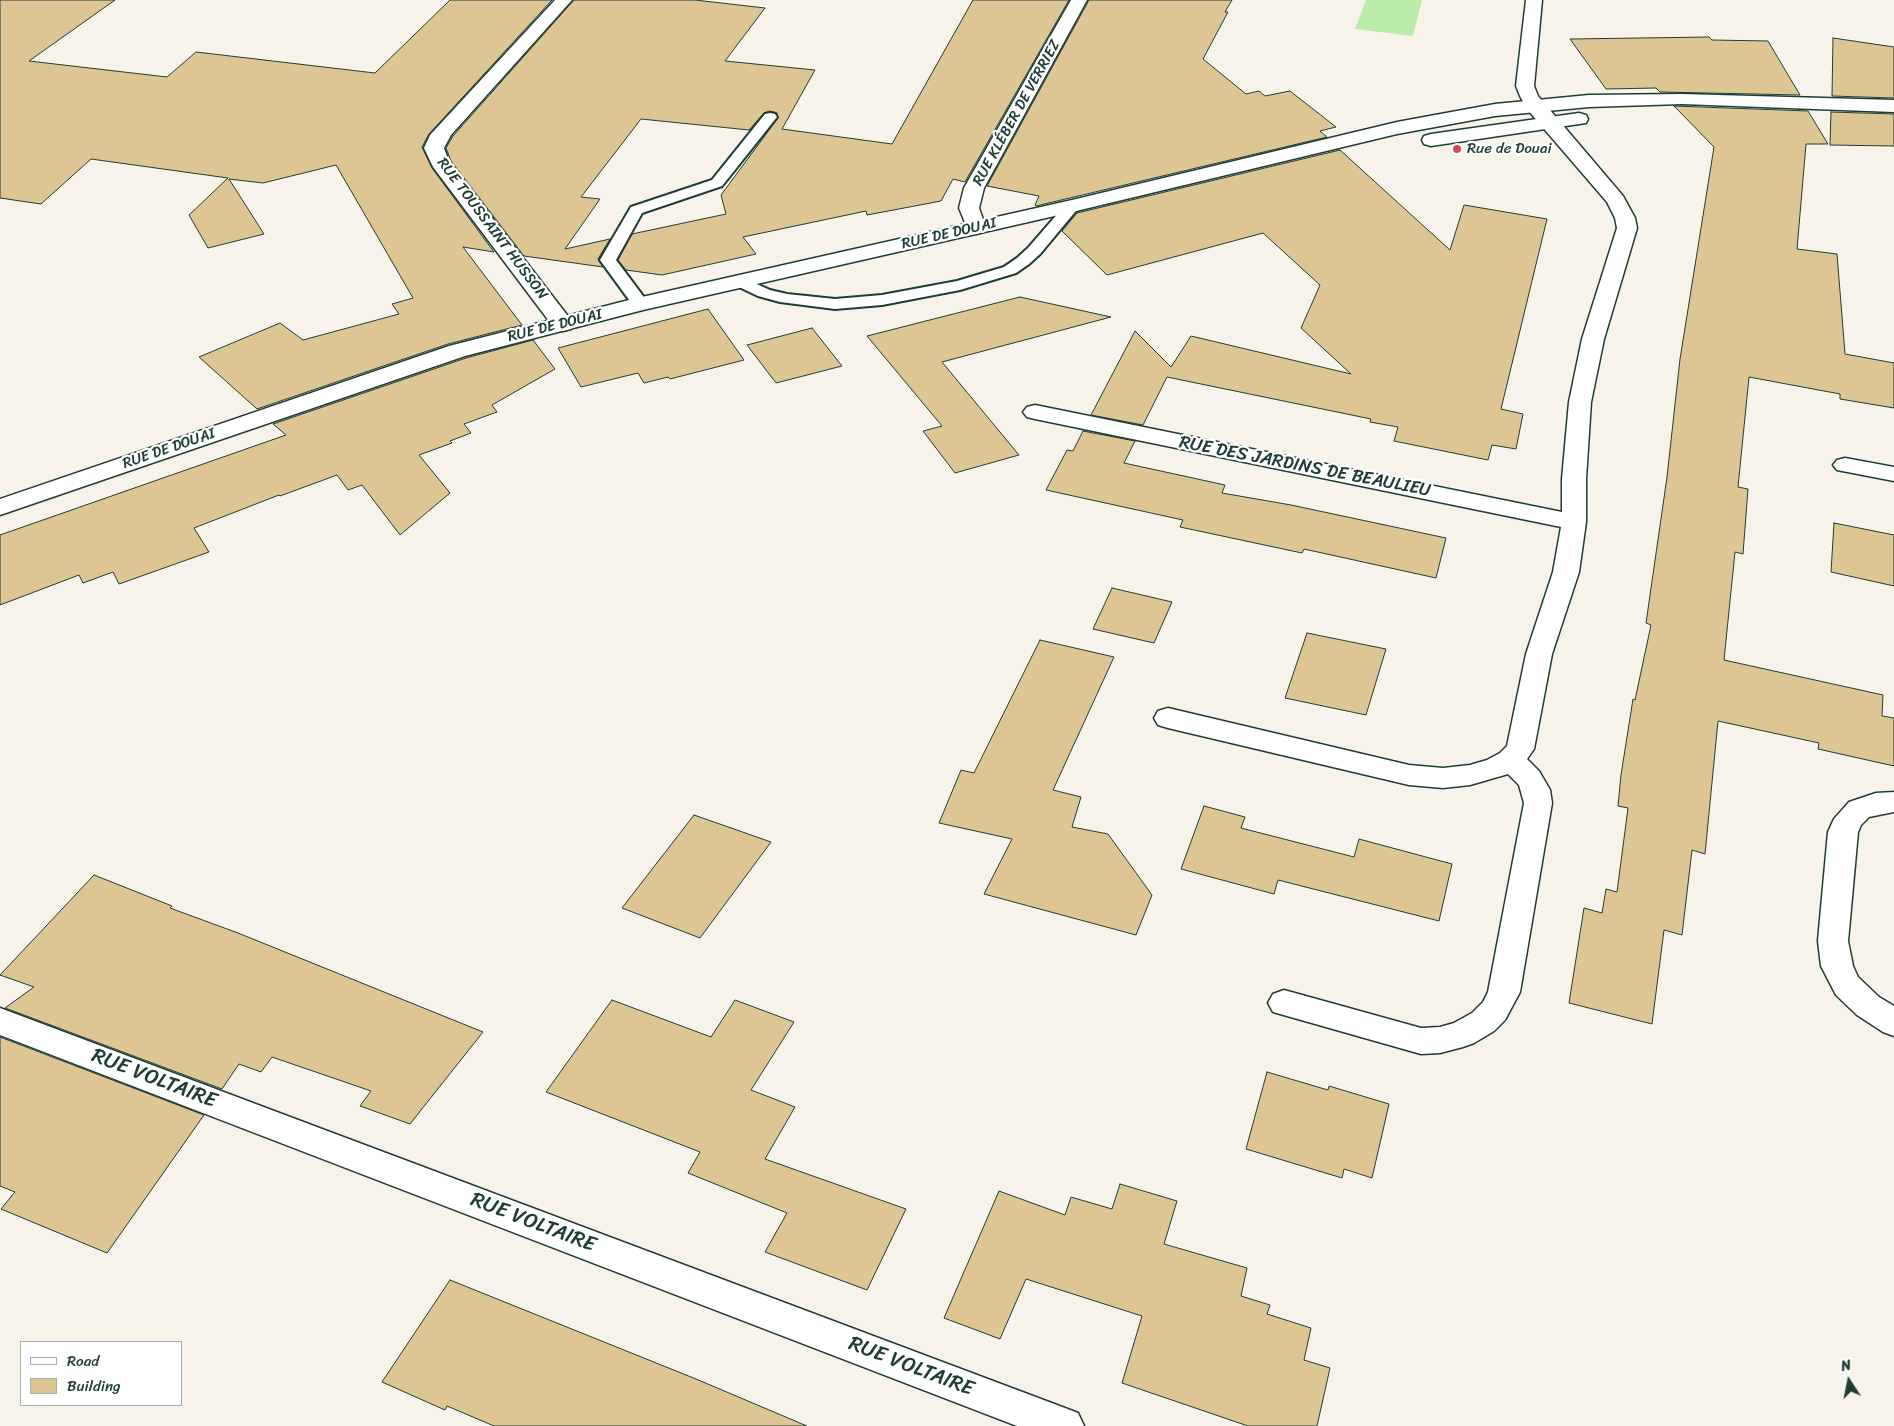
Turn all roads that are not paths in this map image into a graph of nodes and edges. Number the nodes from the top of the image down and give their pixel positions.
1 (564, 0) edge
2 (1079, 0) edge
3 (1534, 0) edge
4 (1894, 106) edge
5 (1541, 114) junction
6 (770, 117) dead end
7 (1123, 194) junction
8 (1072, 206) junction
9 (976, 228) junction
10 (741, 282) junction
11 (641, 304) junction
12 (562, 324) junction
13 (1035, 412) dead end
14 (1845, 465) dead end
15 (1894, 474) edge
16 (0, 507) edge
17 (1574, 522) junction
18 (1168, 718) dead end
19 (1510, 760) junction
20 (1894, 802) edge
21 (1284, 1003) dead end
22 (0, 1021) edge
23 (1894, 1024) edge
24 (1065, 1426) edge

1 - 12 street, RUE TOUSSAINT HUSSON
2 - 9 street, RUE KLÉBER DE VERRIEZ
3 - 5 street
4 - 5 street, RUE DE DOUAI
5 - 7 street, RUE DE DOUAI
5 - 7 street, RUE DE DOUAI
5 - 17 street
6 - 11 lane
7 - 8 street, RUE DE DOUAI
8 - 9 street, RUE DE DOUAI
8 - 10 lane
9 - 10 street, RUE DE DOUAI
10 - 11 street, RUE DE DOUAI
11 - 12 street, RUE DE DOUAI
12 - 16 street, RUE DE DOUAI
13 - 17 street, RUE DES JARDINS DE BEAULIEU
14 - 15 street
17 - 19 street
18 - 19 street
19 - 21 street
20 - 23 street
22 - 24 street, RUE VOLTAIRE

